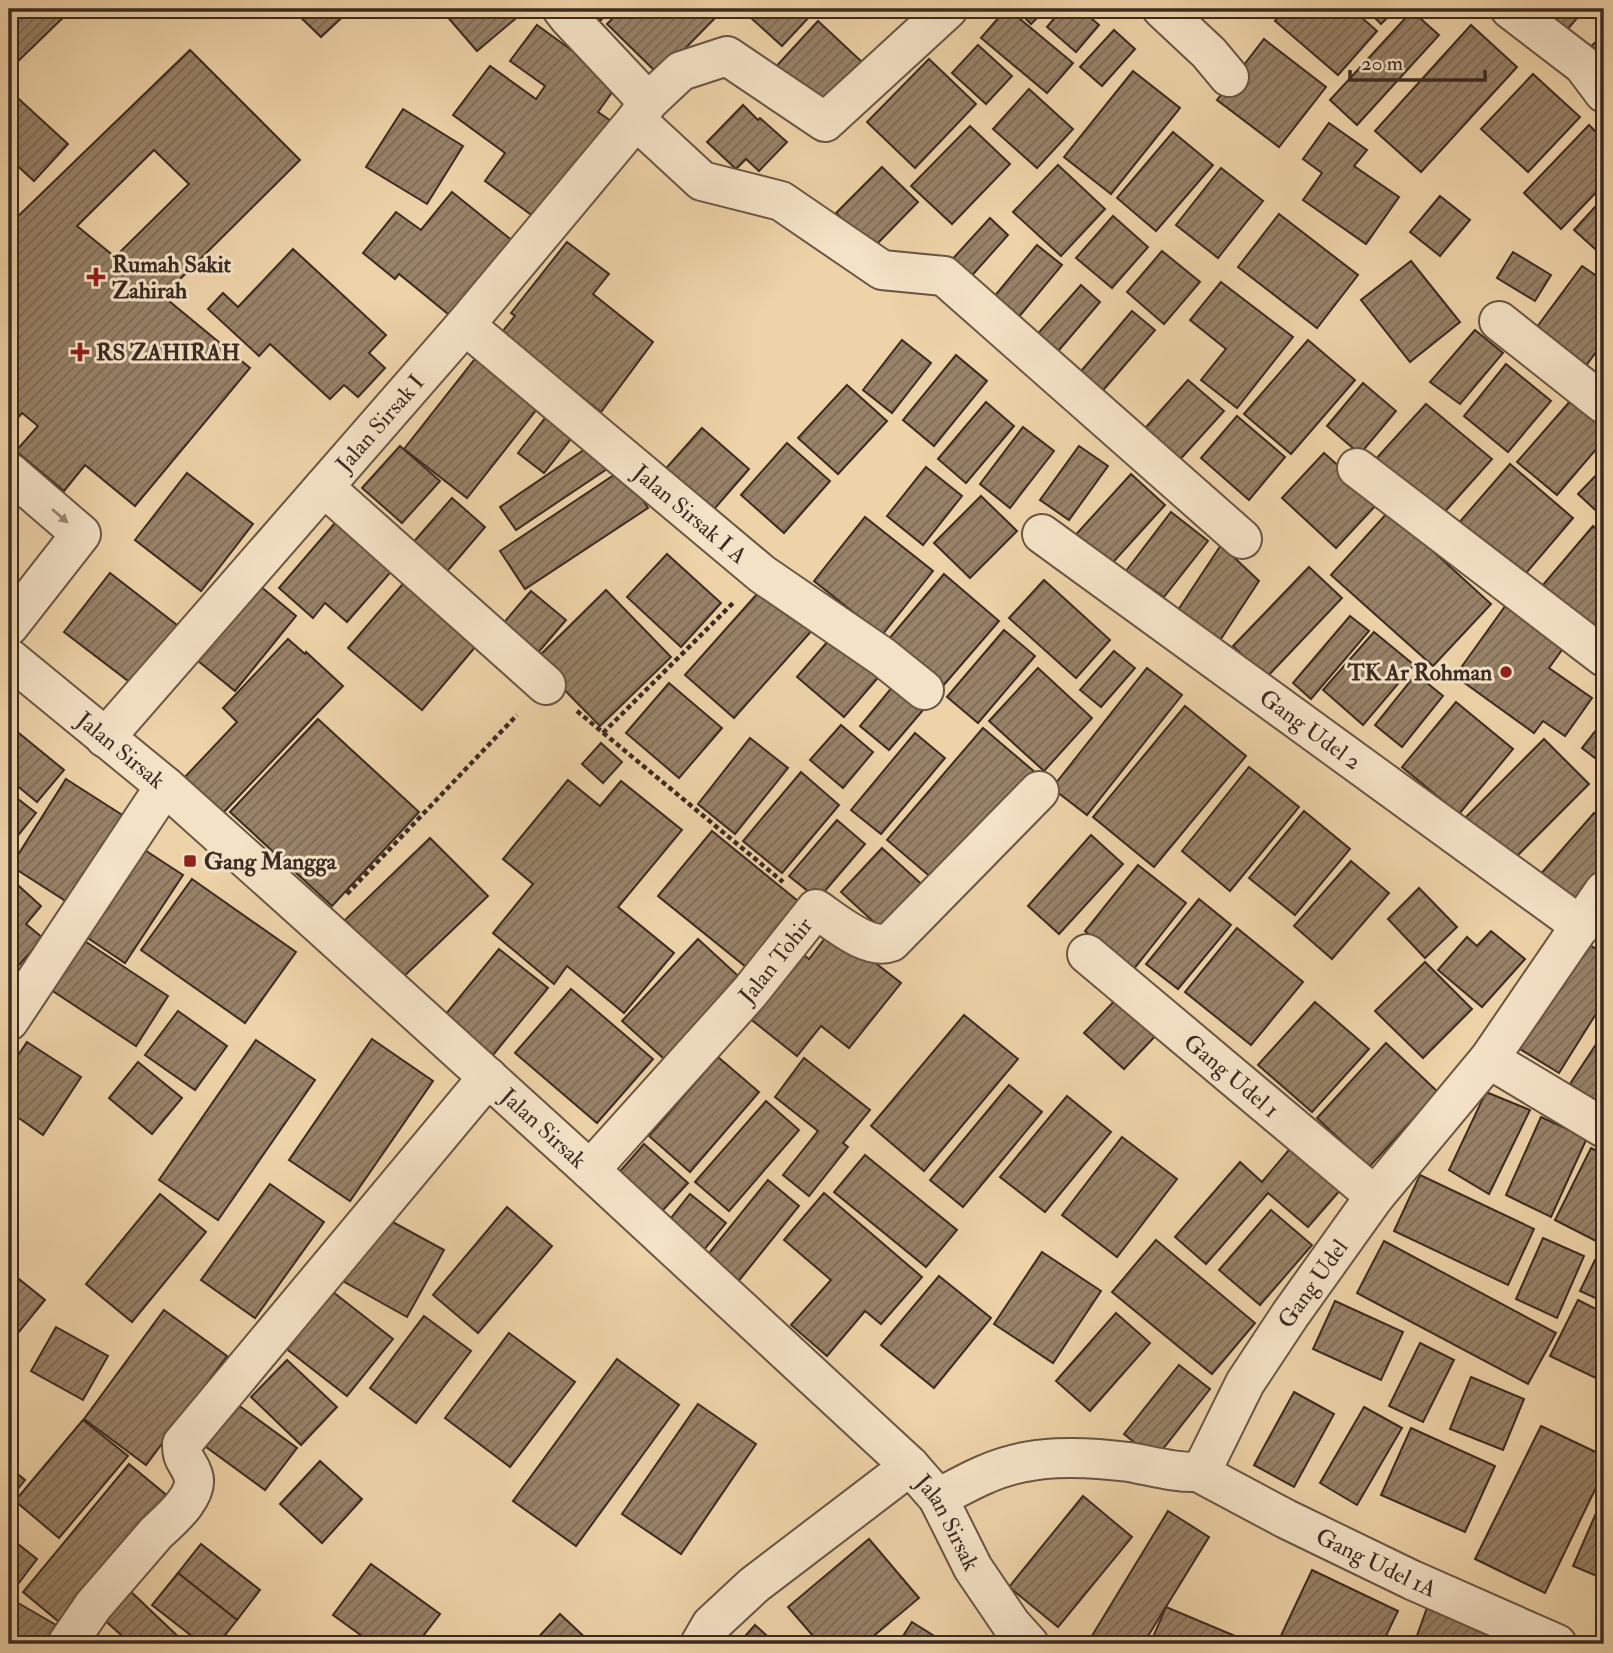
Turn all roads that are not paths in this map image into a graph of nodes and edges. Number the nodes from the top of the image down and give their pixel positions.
1 (562, 9) edge
2 (948, 9) edge
3 (1162, 9) edge
4 (1510, 9) edge
5 (1229, 78) dead end
6 (1604, 93) edge
7 (642, 111) junction
8 (1499, 321) dead end
9 (465, 325) junction
10 (1604, 404) edge
11 (1357, 468) dead end
12 (9, 472) edge
13 (324, 487) junction
14 (1042, 534) dead end
15 (1242, 539) dead end
16 (9, 626) edge
17 (1604, 657) edge
18 (12, 668) edge
19 (546, 685) road end
20 (924, 690) dead end
21 (106, 738) junction
22 (165, 786) junction
23 (1040, 791) dead end
24 (1604, 891) edge
25 (1581, 926) junction
26 (1087, 954) dead end
27 (9, 1021) edge
28 (1489, 1059) junction
29 (488, 1077) junction
30 (1604, 1128) edge
31 (590, 1170) junction
32 (1375, 1196) junction
33 (910, 1466) junction
34 (1198, 1472) junction
35 (938, 1498) junction
36 (67, 1644) edge
37 (700, 1644) edge
38 (1029, 1644) edge
39 (1557, 1644) edge

1 - 7 street
2 - 7 street, Jalan Sirsak I
3 - 5 street
4 - 6 street
7 - 9 street, Jalan Sirsak I
7 - 15 street
8 - 10 street
9 - 13 street, Jalan Sirsak I
9 - 20 street, Jalan Sirsak I A
11 - 17 street
12 -> 16 street
13 - 19 street
13 - 21 street, Jalan Sirsak I
14 - 25 street, Gang Udel 2
18 - 21 street, Jalan Sirsak
21 - 22 street, Jalan Sirsak
22 - 27 street
22 - 29 street, Jalan Sirsak
23 - 31 street, Jalan Tohir
24 - 25 street, Gang Udel
25 - 28 street, Gang Udel
26 - 32 street, Gang Udel 1
28 - 30 street
28 - 32 street, Gang Udel
29 - 31 street, Jalan Sirsak
29 - 36 street
31 - 33 street, Jalan Sirsak
32 - 34 street, Gang Udel
33 - 35 street, Jalan Sirsak
33 - 37 street
34 - 35 street
34 - 39 street, Gang Udel 1A
35 - 38 street, Jalan Sirsak

